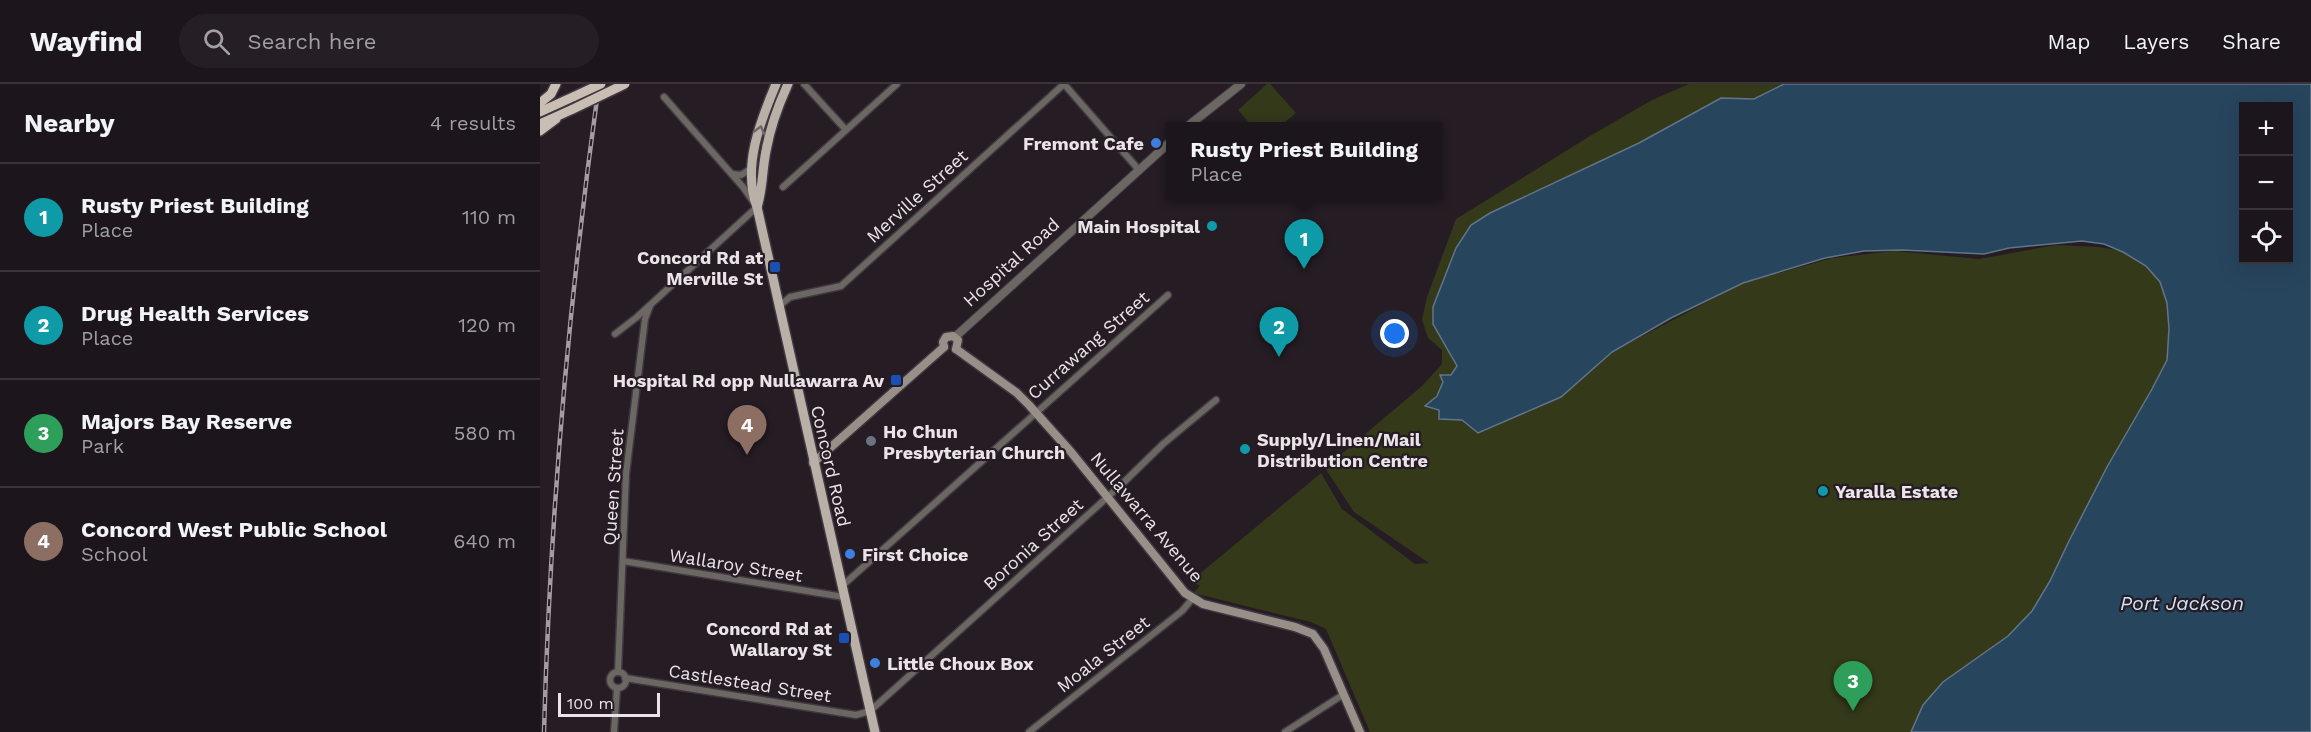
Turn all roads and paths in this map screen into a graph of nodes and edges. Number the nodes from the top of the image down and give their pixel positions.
1 (556, 84) edge
2 (601, 84) edge
3 (625, 84) edge
4 (804, 84) edge
5 (897, 84) edge
6 (1064, 84) edge
7 (1241, 84) edge
8 (786, 85) edge
9 (664, 97) dead end
10 (540, 103) edge
11 (540, 112) edge
12 (560, 115) junction
13 (1193, 122) edge
14 (540, 124) edge
15 (846, 130) junction
16 (540, 131) edge
17 (1166, 146) edge
18 (752, 167) junction
19 (1139, 170) junction
20 (731, 174) junction
21 (783, 187) dead end
22 (758, 207) junction
23 (1168, 295) dead end
24 (650, 306) junction
25 (778, 307) junction
26 (615, 334) dead end
27 (955, 337) junction
28 (944, 346) junction
29 (956, 349) junction
30 (1216, 400) dead end
31 (1035, 412) junction
32 (813, 463) junction
33 (1107, 497) junction
34 (623, 561) junction
35 (841, 587) junction
36 (844, 597) junction
37 (1193, 598) junction
38 (618, 672) junction
39 (625, 678) junction
40 (617, 688) junction
41 (1344, 694) junction
42 (870, 711) junction
43 (614, 732) edge
44 (875, 732) edge
45 (1029, 732) edge
46 (1285, 732) edge
47 (1360, 732) edge

1 - 10 highway
2 - 11 highway, bridge
3 - 12 highway, bridge
4 - 15 street
5 - 15 street
6 - 19 street
6 - 25 street, Merville Street
7 - 13 street
18 -> 8 main road, Concord Road
8 - 22 main road, Concord Road
9 - 20 street
12 - 14 highway
12 - 16 highway
15 - 21 street
17 - 19 street, Hospital Road
18 - 20 street
18 - 22 main road, Concord Road
19 - 27 street, Hospital Road
20 - 22 street
22 - 24 street
22 - 25 main road, Concord Road
23 - 31 street, Currawang Street
24 - 26 street
24 - 34 street, Queen Street
25 - 32 main road, Concord Road
27 - 28 main road
27 - 29 main road
28 - 29 main road
28 - 32 main road
29 - 31 main road, Nullawarra Avenue
30 - 33 street, Boronia Street
31 - 33 main road, Nullawarra Avenue
31 - 35 street, Currawang Street
32 - 35 main road, Concord Road
33 - 37 main road, Nullawarra Avenue
33 - 42 street, Boronia Street
34 - 36 street, Wallaroy Street
34 - 38 street, Queen Street
35 - 36 main road, Concord Road
36 - 42 main road, Concord Road
37 - 41 main road, Nullawarra Avenue
37 - 45 street, Moala Street
38 - 39 street
38 - 40 street
39 - 40 street
39 - 42 street, Castlestead Street
40 - 43 street
41 - 46 street
41 - 47 main road, Nullawarra Avenue
42 - 44 main road, Concord Road

